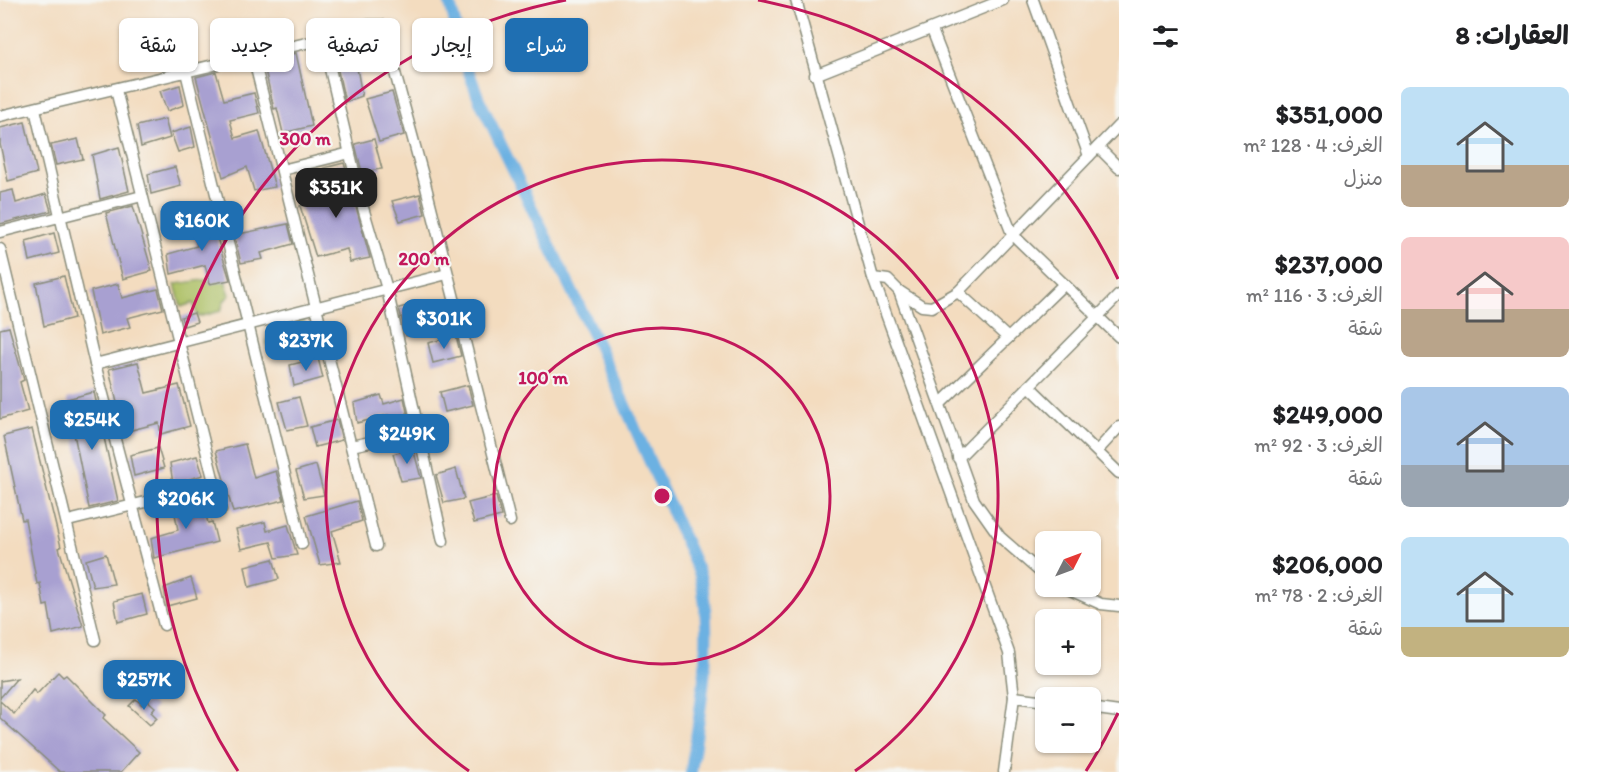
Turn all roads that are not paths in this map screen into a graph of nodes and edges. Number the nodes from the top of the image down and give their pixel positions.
1 (796, 0) edge
2 (1003, 0) edge
3 (1033, 0) edge
4 (932, 30) junction
5 (186, 72) joint
6 (257, 72) edge
7 (331, 72) edge
8 (395, 72) edge
9 (815, 75) junction
10 (116, 90) junction
11 (34, 109) junction
12 (0, 116) edge
13 (1119, 126) edge
14 (1098, 147) junction
15 (350, 153) junction
16 (1089, 156) junction
17 (1119, 168) edge
18 (282, 170) junction
19 (142, 196) junction
20 (61, 218) junction
21 (0, 232) edge
22 (1012, 234) junction
23 (0, 249) edge
24 (447, 274) junction
25 (873, 278) junction
26 (1064, 284) junction
27 (387, 290) junction
28 (899, 291) junction
29 (958, 292) junction
30 (1119, 295) edge
31 (316, 308) junction
32 (1098, 316) junction
33 (250, 324) junction
34 (1119, 337) edge
35 (1008, 338) junction
36 (180, 342) junction
37 (95, 363) junction
38 (1029, 386) junction
39 (940, 404) junction
40 (1119, 428) edge
41 (418, 432) junction
42 (351, 446) junction
43 (1097, 451) junction
44 (958, 458) junction
45 (1119, 472) edge
46 (215, 485) junction
47 (131, 505) junction
48 (221, 510) dead end
49 (510, 521) dead end
50 (68, 522) junction
51 (443, 541) dead end
52 (302, 544) dead end
53 (376, 546) dead end
54 (1035, 568) edge
55 (1085, 597) edge
56 (1119, 606) edge
57 (164, 625) dead end
58 (95, 640) dead end
59 (1014, 697) junction
60 (1035, 700) edge
61 (1101, 710) edge
62 (1119, 712) edge
63 (1004, 772) edge

1 - 9 street
2 - 4 street
3 - 16 street
4 - 9 street
4 - 22 street
5 - 10 street
5 - 33 street
6 - 18 street
7 - 15 street
8 - 24 street
9 - 25 street
10 - 11 street
10 - 19 street
11 - 12 street
11 - 20 street
13 - 14 street
14 - 16 street
14 - 17 street
15 - 18 street
15 - 27 street
16 - 22 street
18 - 31 street
19 - 20 street
19 - 36 street
20 - 21 street
20 - 37 street
22 - 26 street
22 - 29 street
23 - 50 street
24 - 27 street
24 - 49 street
25 - 28 street
25 - 59 street
26 - 32 street
26 - 35 street
27 - 31 street
27 - 41 street
28 - 29 street
28 - 39 street
29 - 35 street
30 - 32 street
31 - 33 street
31 - 42 street
32 - 34 street
32 - 38 street
33 - 36 street
33 - 52 street
35 - 39 street
36 - 37 street
36 - 46 street
37 - 47 street
38 - 43 street
38 - 44 street
39 - 44 street
40 - 43 street
41 - 42 street
41 - 51 street
42 - 53 street
43 - 45 street
44 - 54 street
46 - 47 street
46 - 48 street
47 - 50 street
47 - 57 street
50 - 58 street
55 - 56 street
59 - 60 street
59 - 63 street
61 - 62 street

